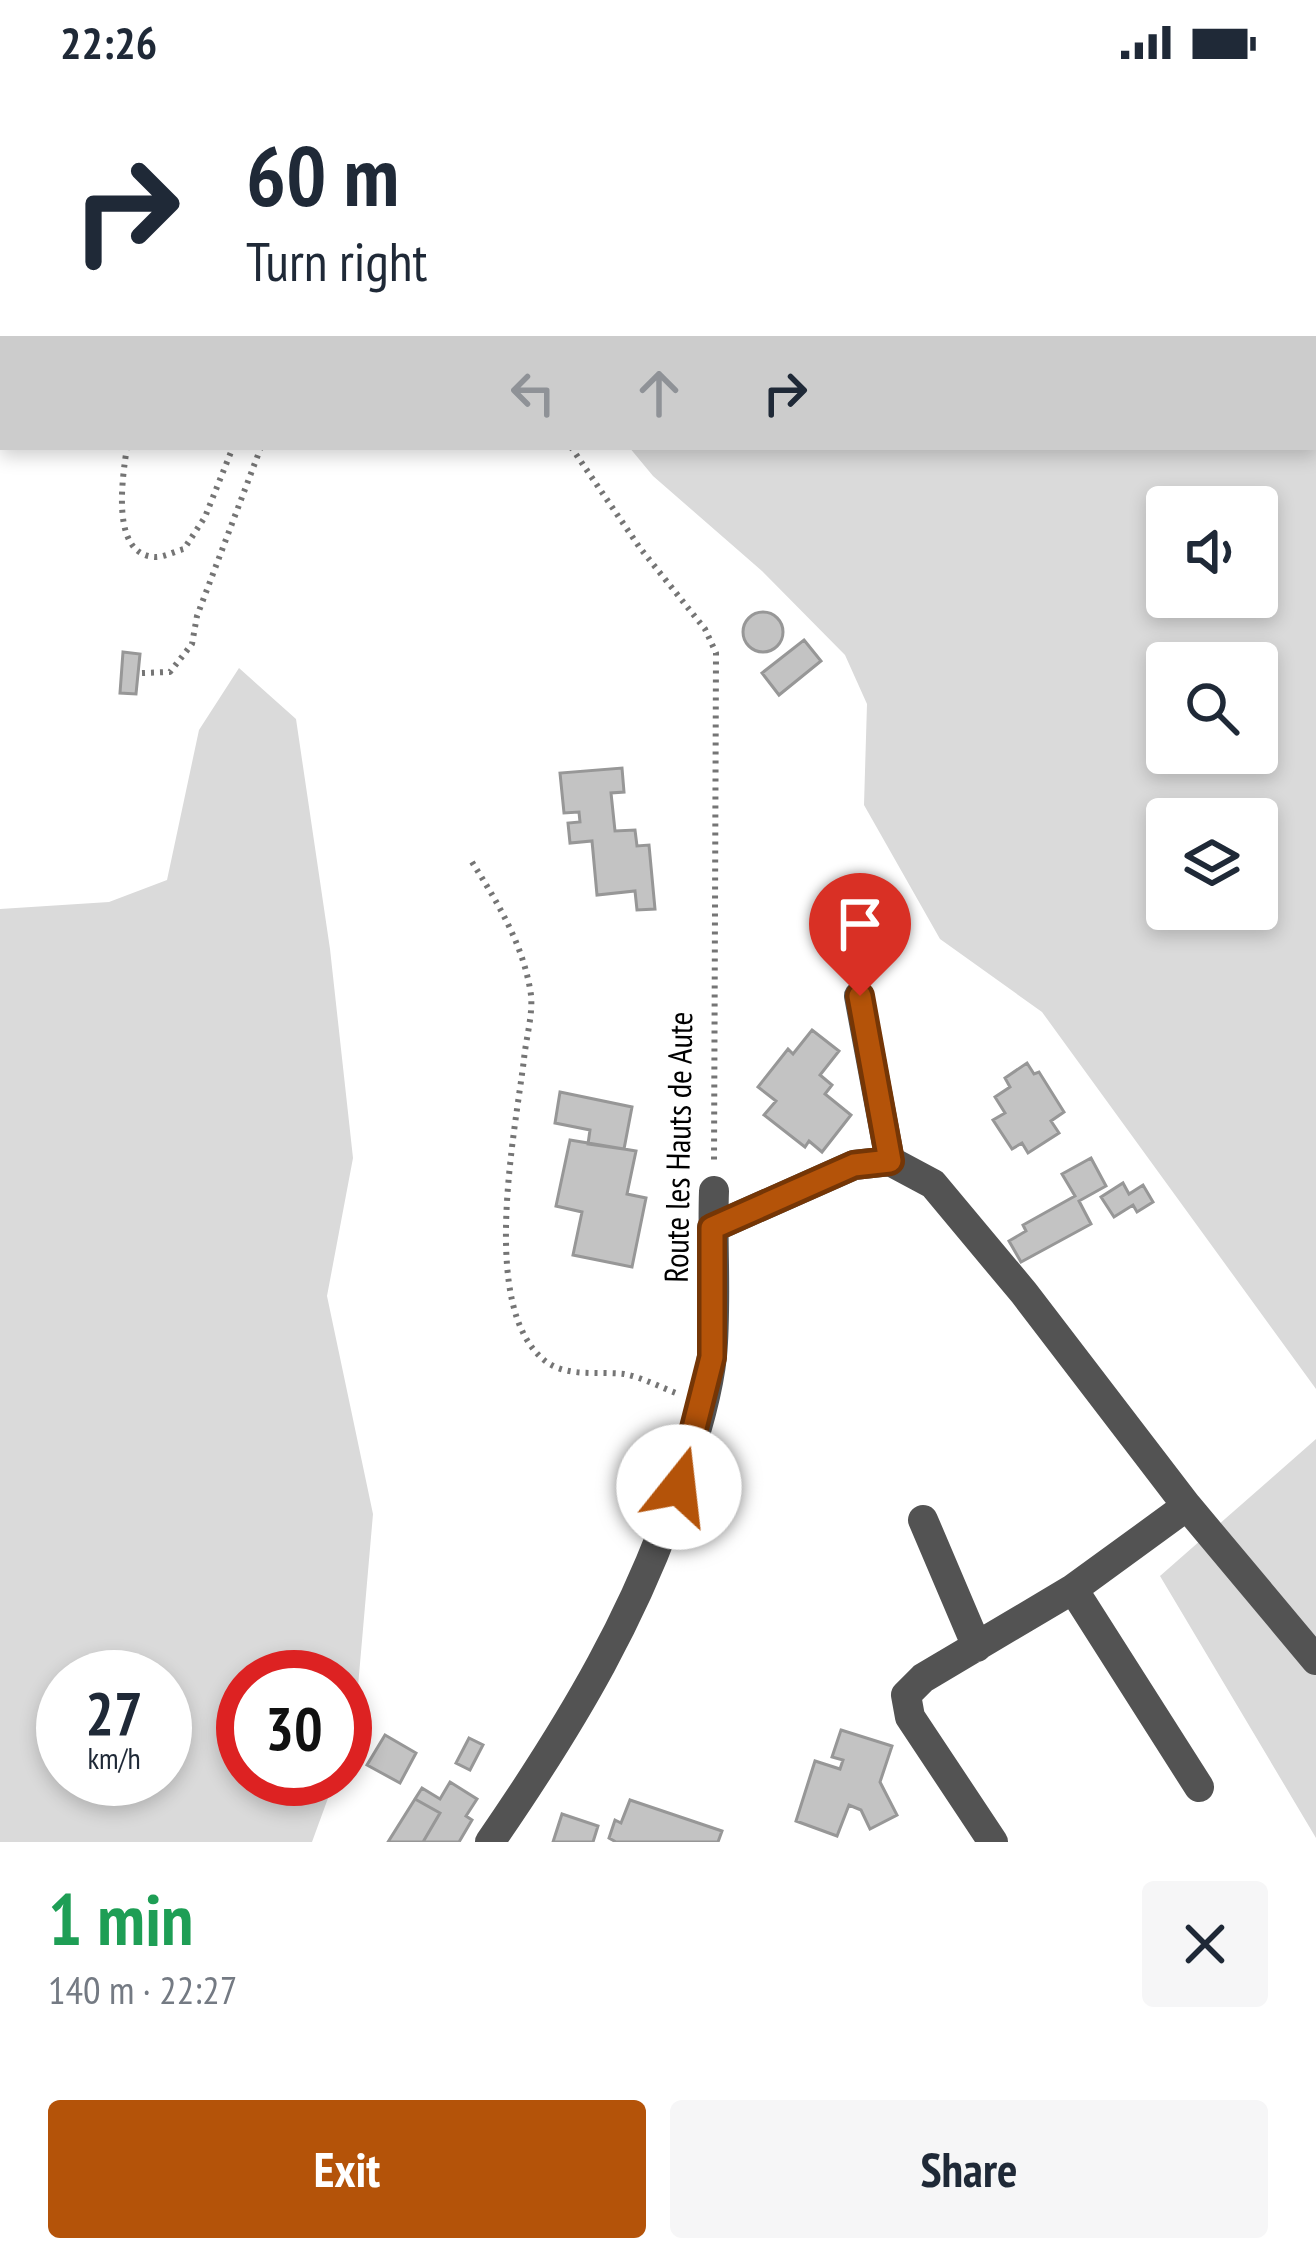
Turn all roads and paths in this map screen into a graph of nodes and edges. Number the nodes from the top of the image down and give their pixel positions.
1 (127, 450) edge
2 (232, 450) edge
3 (260, 450) edge
4 (573, 450) edge
5 (142, 673) dead end
6 (472, 862) dead end
7 (860, 996) dead end
8 (890, 1161) junction
9 (714, 1191) joint
10 (712, 1228) junction
11 (702, 1402) junction
12 (1187, 1506) junction
13 (922, 1520) dead end
14 (1073, 1589) junction
15 (977, 1647) junction
16 (1316, 1660) edge
17 (1198, 1787) dead end
18 (490, 1842) edge
19 (993, 1842) edge

1 - 2 path
3 - 5 path
4 - 9 path, Route les Hauts de Aute
6 - 11 path
7 - 8 street
8 - 10 street
8 - 12 street
9 - 10 street, Route les Hauts de Aute
10 - 11 street, Route les Hauts de Aute
11 - 18 street, Route les Hauts de Aute
12 - 14 street
12 - 16 street
13 - 15 street
14 - 15 street
14 - 17 street
15 - 19 street

